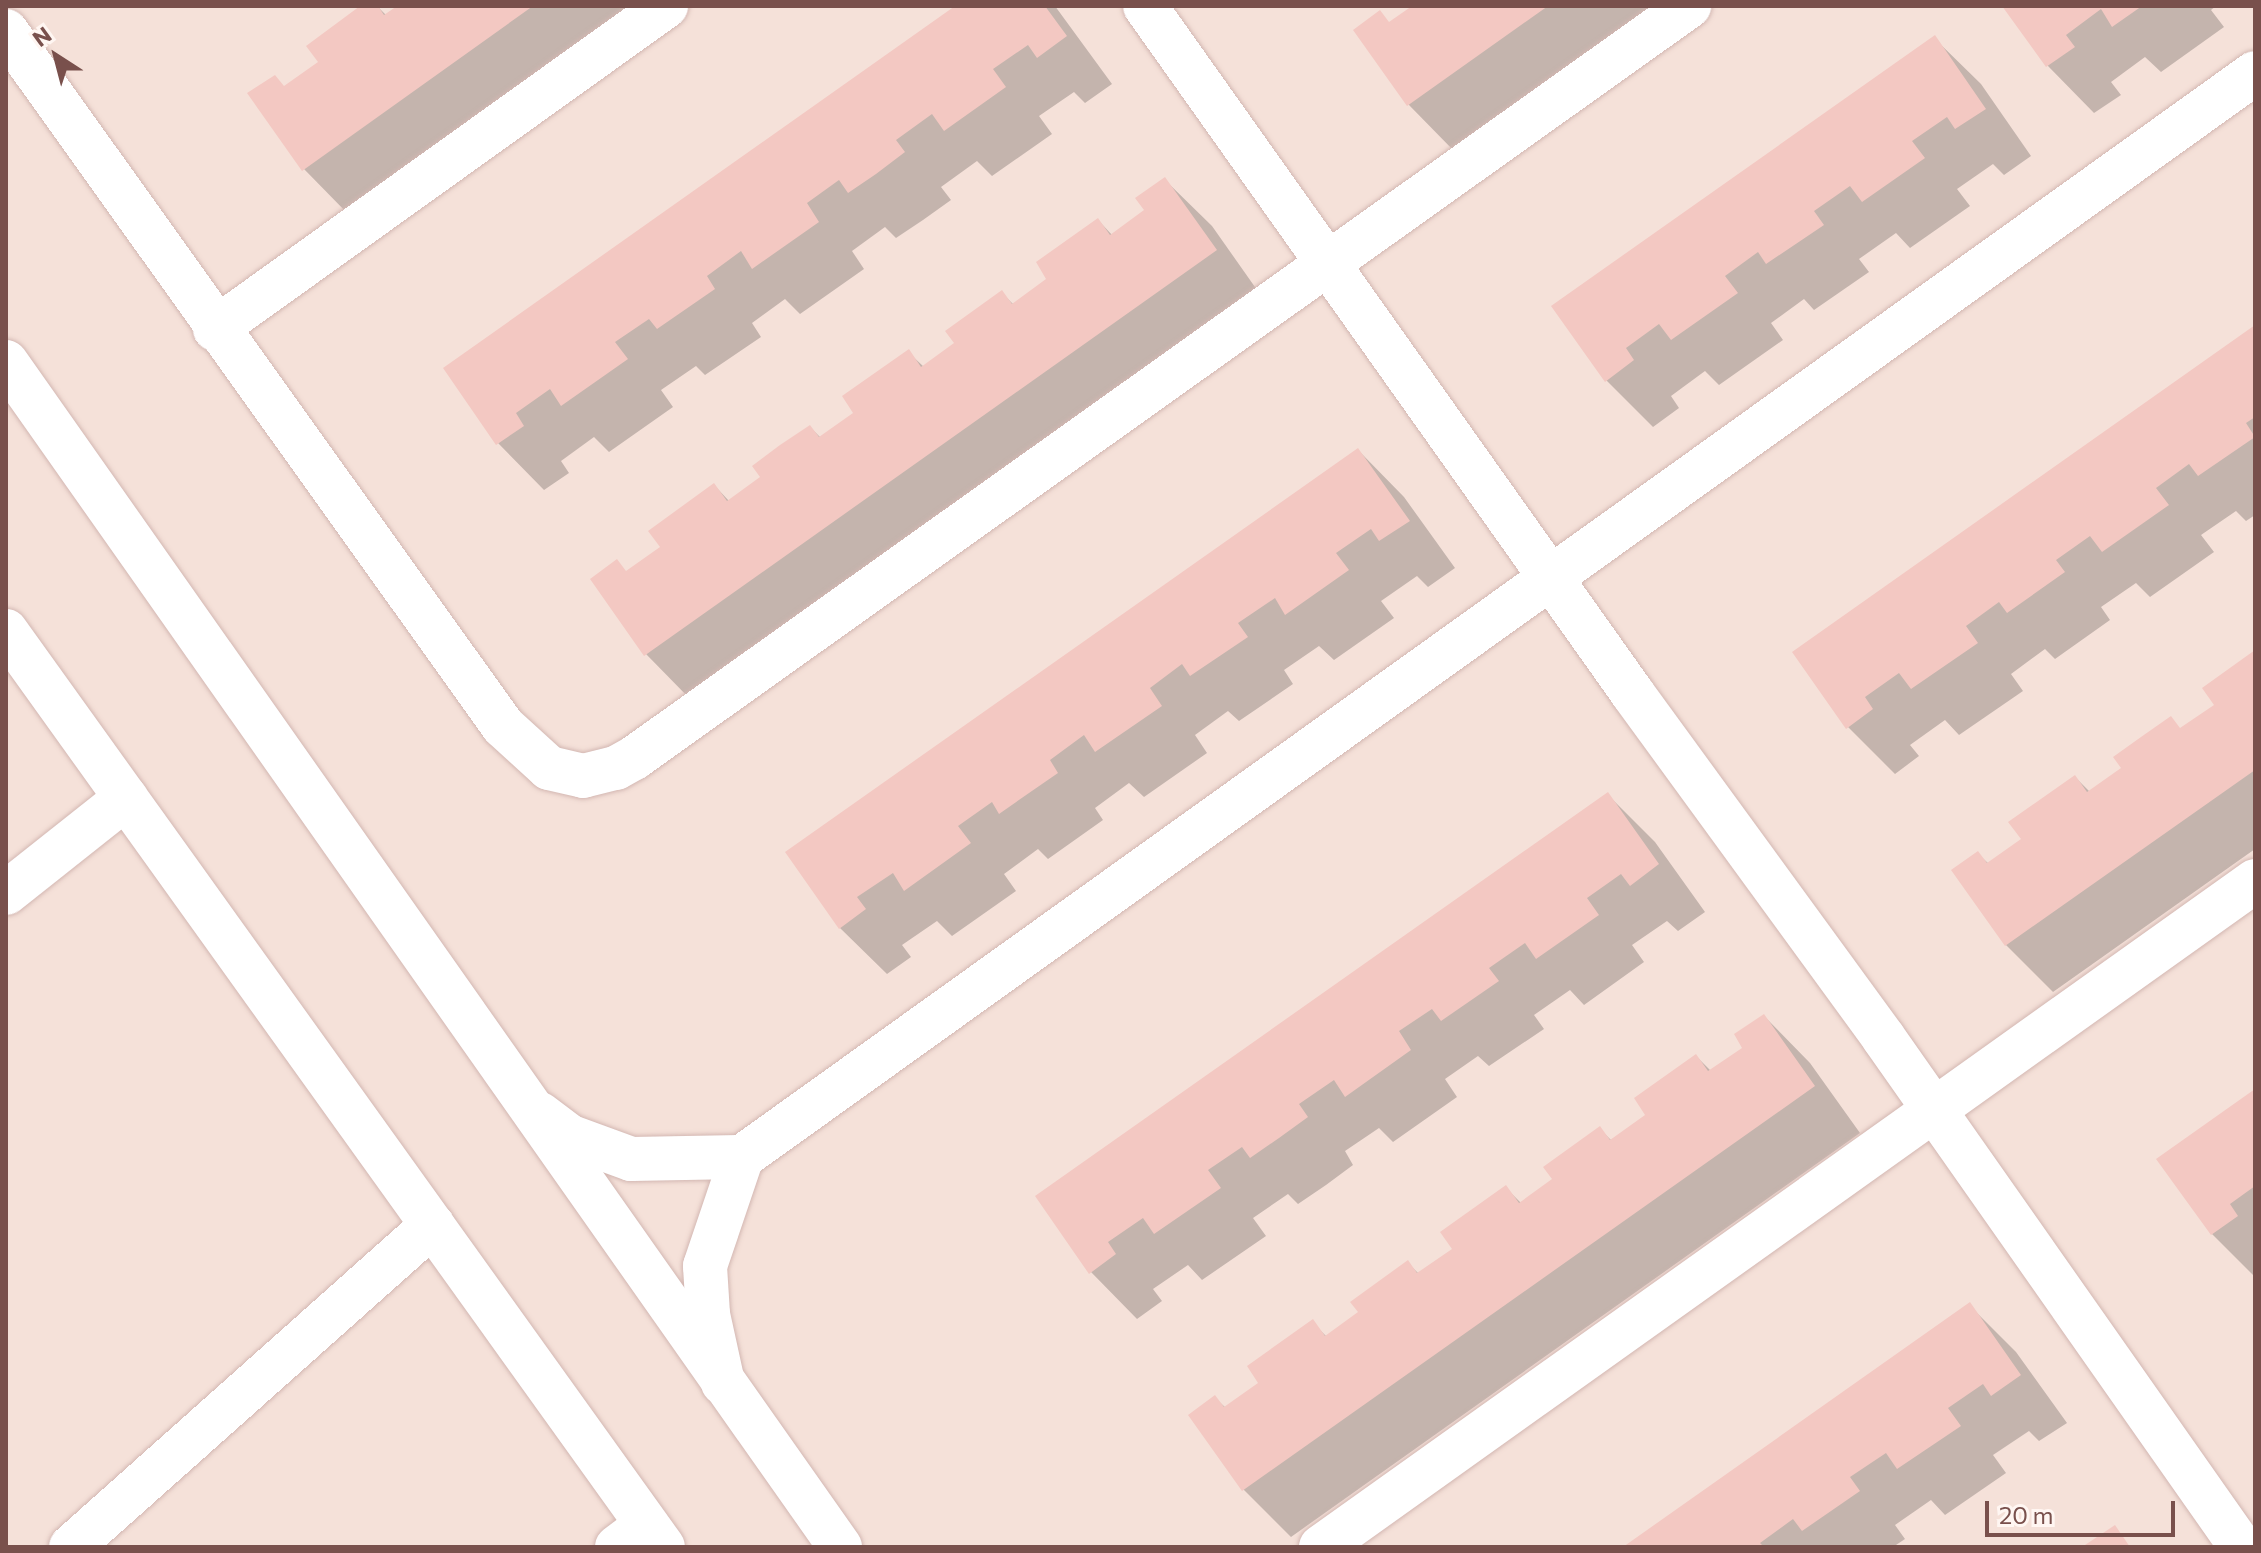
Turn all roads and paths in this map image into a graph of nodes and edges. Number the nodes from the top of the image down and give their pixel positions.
1 (666, 6) edge
2 (1145, 6) edge
3 (1689, 6) edge
4 (6, 31) edge
5 (2255, 73) edge
6 (1328, 266) junction
7 (215, 329) junction
8 (6, 362) edge
9 (1551, 575) junction
10 (6, 631) edge
11 (126, 798) junction
12 (2255, 881) edge
13 (6, 893) edge
14 (523, 1101) junction
15 (1934, 1110) junction
16 (742, 1157) junction
17 (432, 1225) junction
18 (723, 1383) junction
19 (638, 1543) edge
20 (71, 1547) edge
21 (840, 1547) edge
22 (1321, 1547) edge
23 (2241, 1547) edge

1 - 7 street
2 - 6 street
3 - 6 street
4 - 7 street
5 - 9 street
6 - 7 street
6 - 9 street
8 - 14 street
9 - 15 street
9 - 16 street
10 - 11 street
11 - 13 street
11 - 17 street
12 - 15 street
14 - 16 street
14 - 18 street
15 - 22 street
15 - 23 street
16 - 18 street
17 - 19 street
17 - 20 street
18 - 21 street

